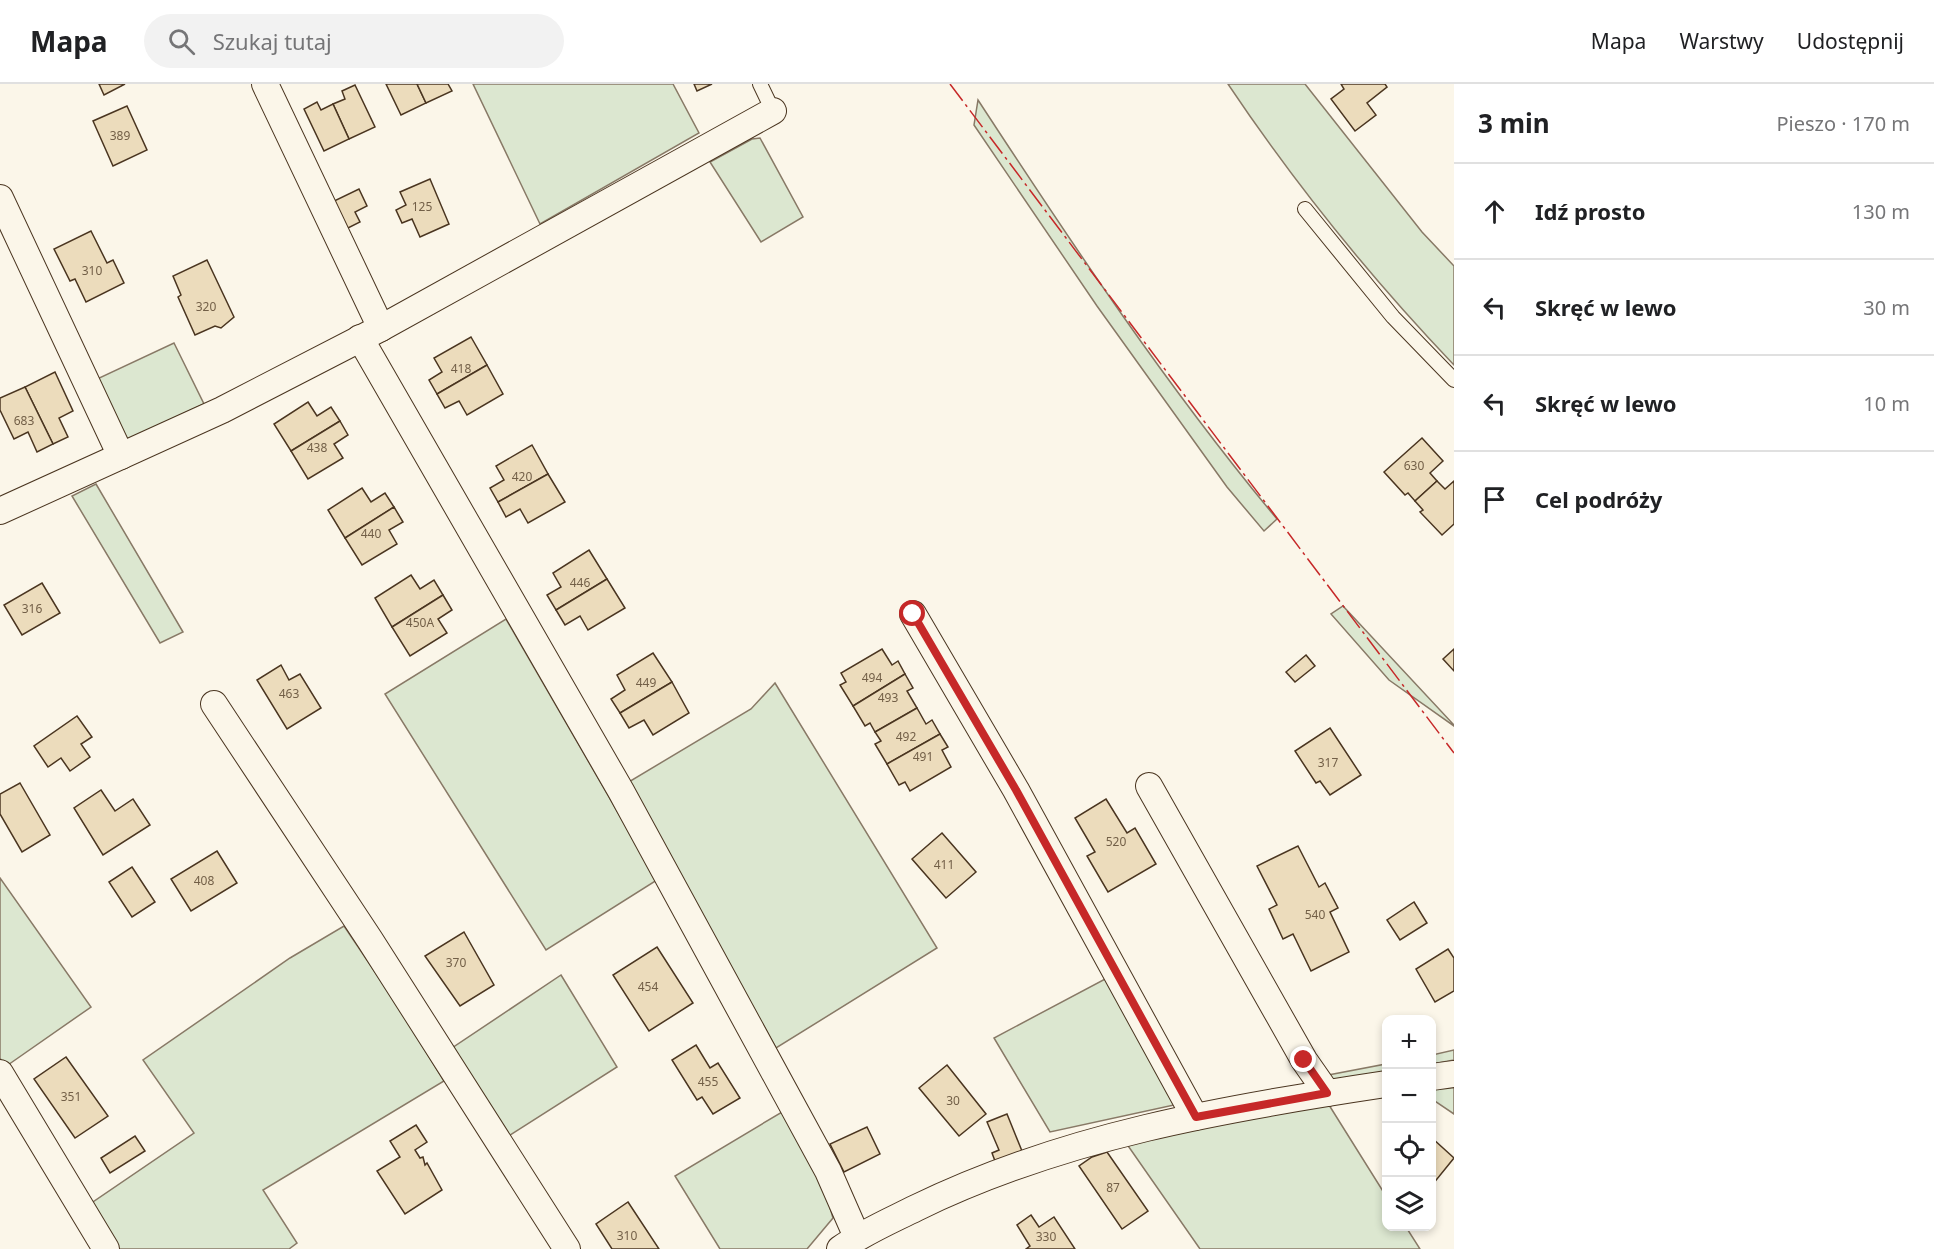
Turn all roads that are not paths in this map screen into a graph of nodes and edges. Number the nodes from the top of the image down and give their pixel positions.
1 (760, 84) edge
2 (270, 86) edge
3 (773, 111) joint
4 (0, 198) edge
5 (1305, 209) dead end
6 (370, 333) junction
7 (1454, 380) edge
8 (121, 456) junction
9 (0, 511) edge
10 (913, 614) dead end
11 (214, 704) dead end
12 (1149, 786) dead end
13 (0, 1073) edge
14 (1454, 1074) edge
15 (1436, 1076) edge
16 (1382, 1084) edge
17 (1327, 1093) junction
18 (1196, 1117) junction
19 (848, 1243) edge
20 (106, 1249) edge
21 (567, 1249) edge

1 - 3 lane
2 - 6 street
3 - 6 street
4 - 8 street
5 - 7 lane
6 - 8 street
6 - 19 street
8 - 9 street
10 - 18 street
11 - 21 street
12 - 17 street
13 - 20 street
14 - 15 street
16 - 17 street
17 - 18 street
18 - 19 street

